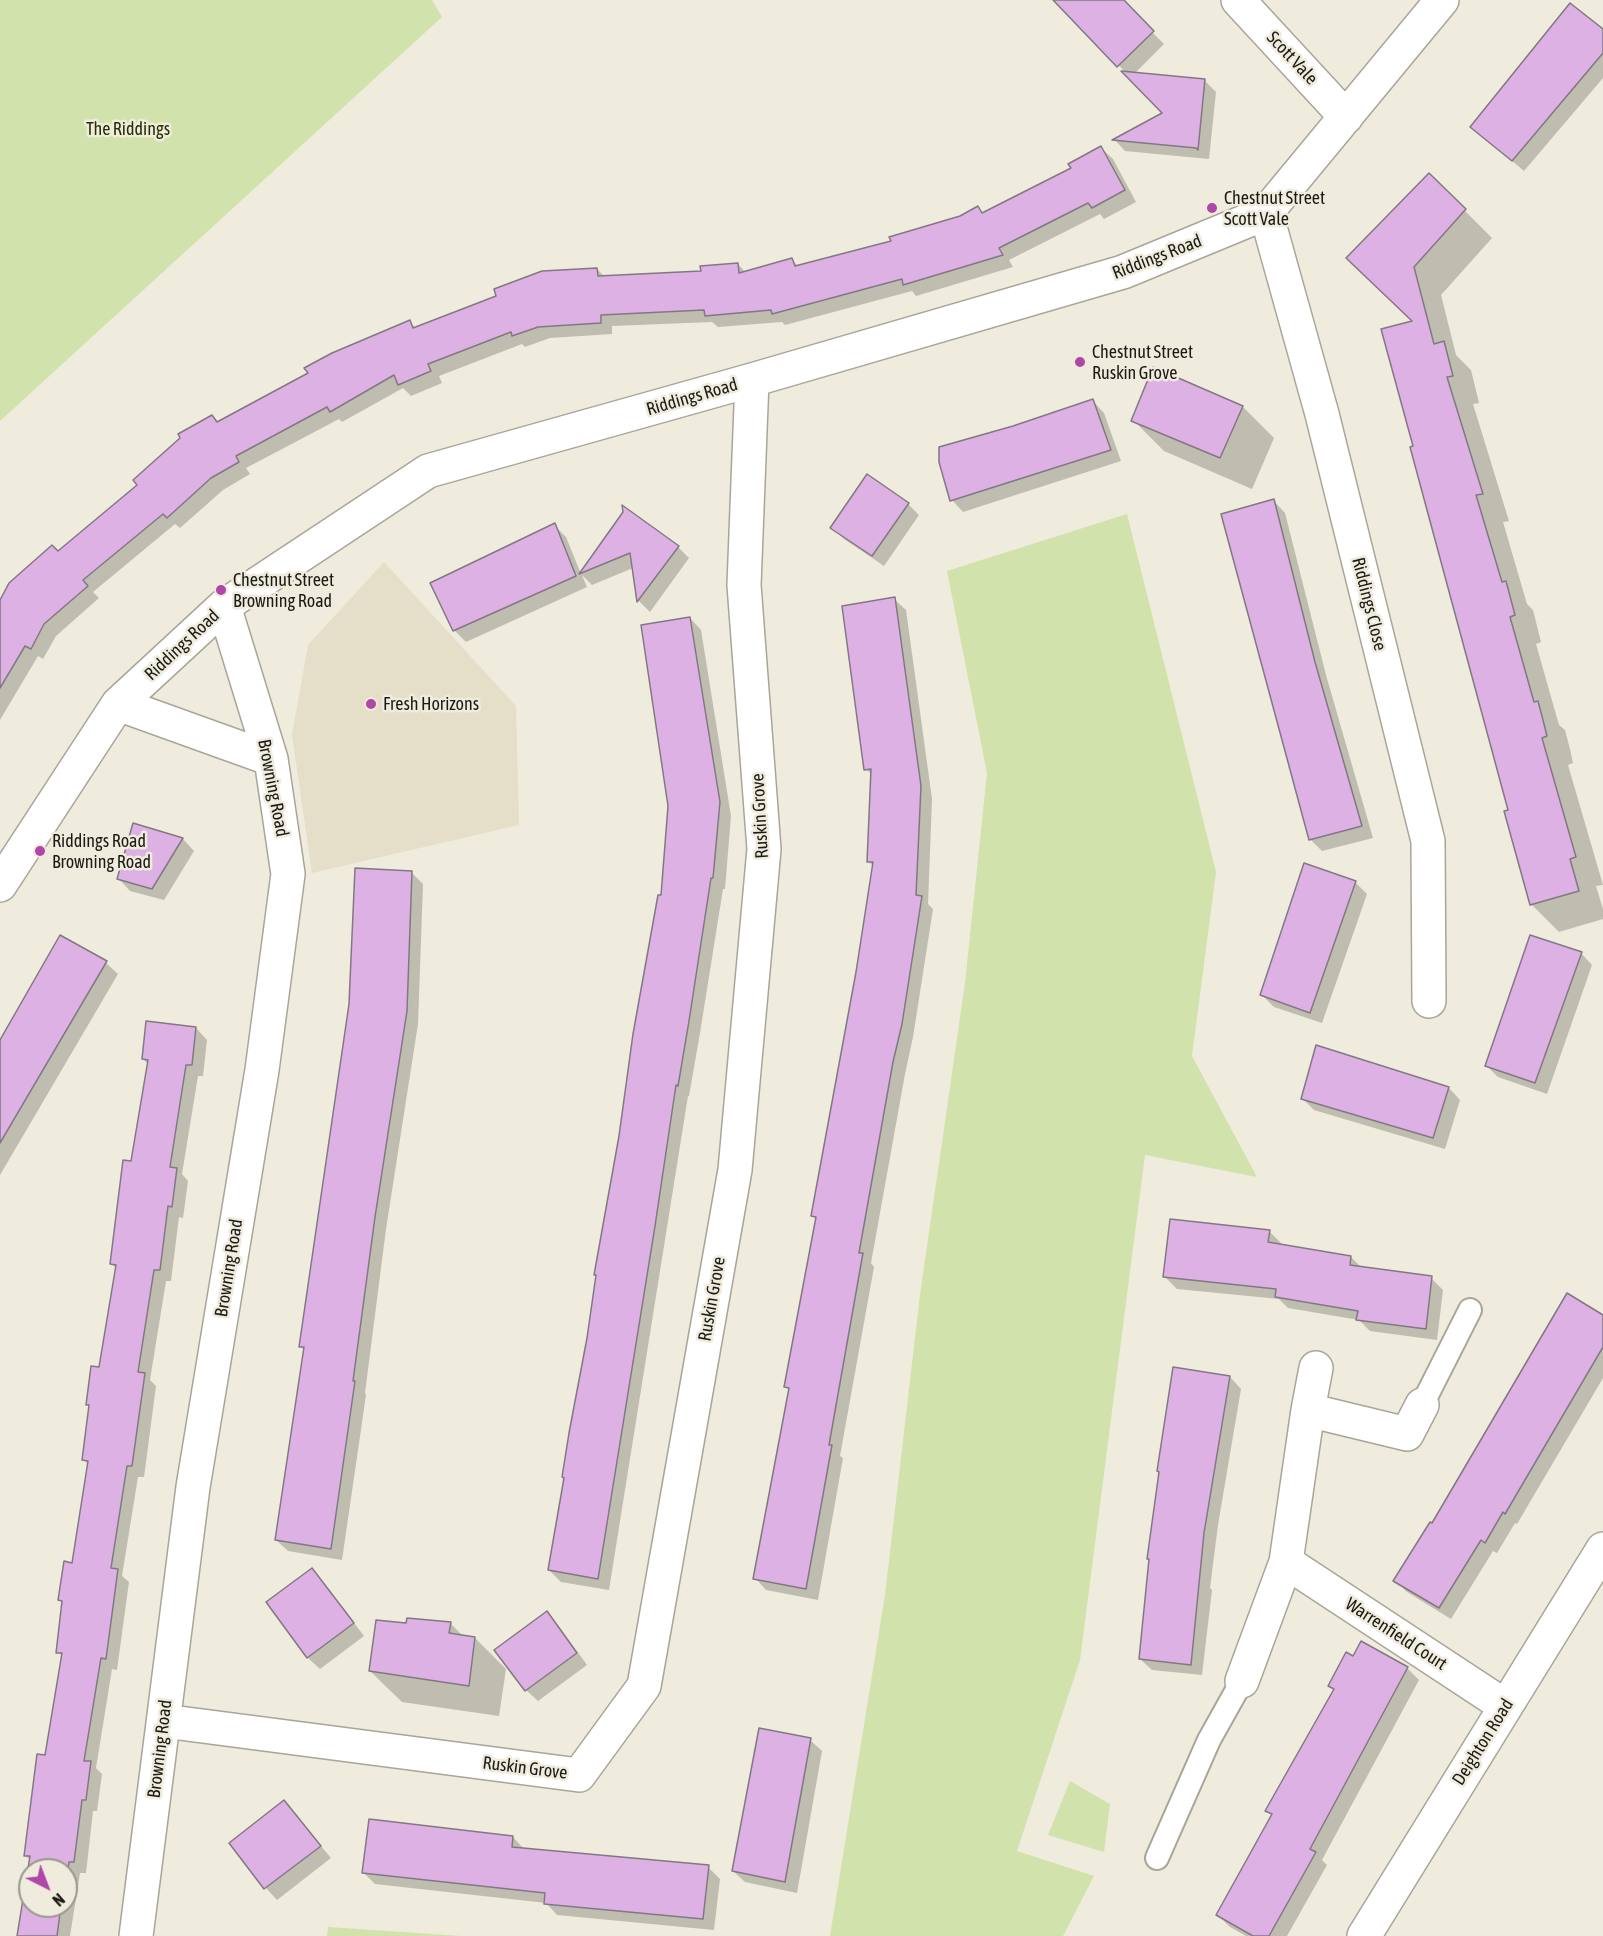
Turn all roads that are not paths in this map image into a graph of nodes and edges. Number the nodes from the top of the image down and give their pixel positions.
1 (1238, 0) edge
2 (1442, 0) edge
3 (1346, 117) junction
4 (1266, 213) junction
5 (752, 380) junction
6 (225, 606) junction
7 (118, 704) junction
8 (271, 759) junction
9 (0, 885) edge
10 (1429, 1001) dead end
11 (1470, 1310) dead end
12 (1316, 1368) dead end
13 (1422, 1405) joint
14 (1308, 1410) junction
15 (1603, 1550) edge
16 (1286, 1562) junction
17 (1242, 1681) joint
18 (1506, 1706) junction
19 (164, 1721) junction
20 (1157, 1858) dead end
21 (136, 1936) edge
22 (1364, 1936) edge

1 - 3 street, Scott Vale
2 - 3 street, Riddings Road
3 - 4 street, Riddings Road
4 - 5 street, Riddings Road
4 - 10 street, Riddings Close
5 - 6 street, Riddings Road
5 - 19 street, Ruskin Grove
6 - 7 street, Riddings Road
6 - 8 street, Browning Road
7 - 8 street
7 - 9 street, Riddings Road
8 - 19 street, Browning Road
11 - 13 lane
12 - 14 street
13 - 14 street
14 - 16 street
15 - 18 street, Deighton Road
16 - 17 street
16 - 18 street, Warrenfield Court
17 - 20 lane
18 - 22 street, Deighton Road
19 - 21 street, Browning Road

